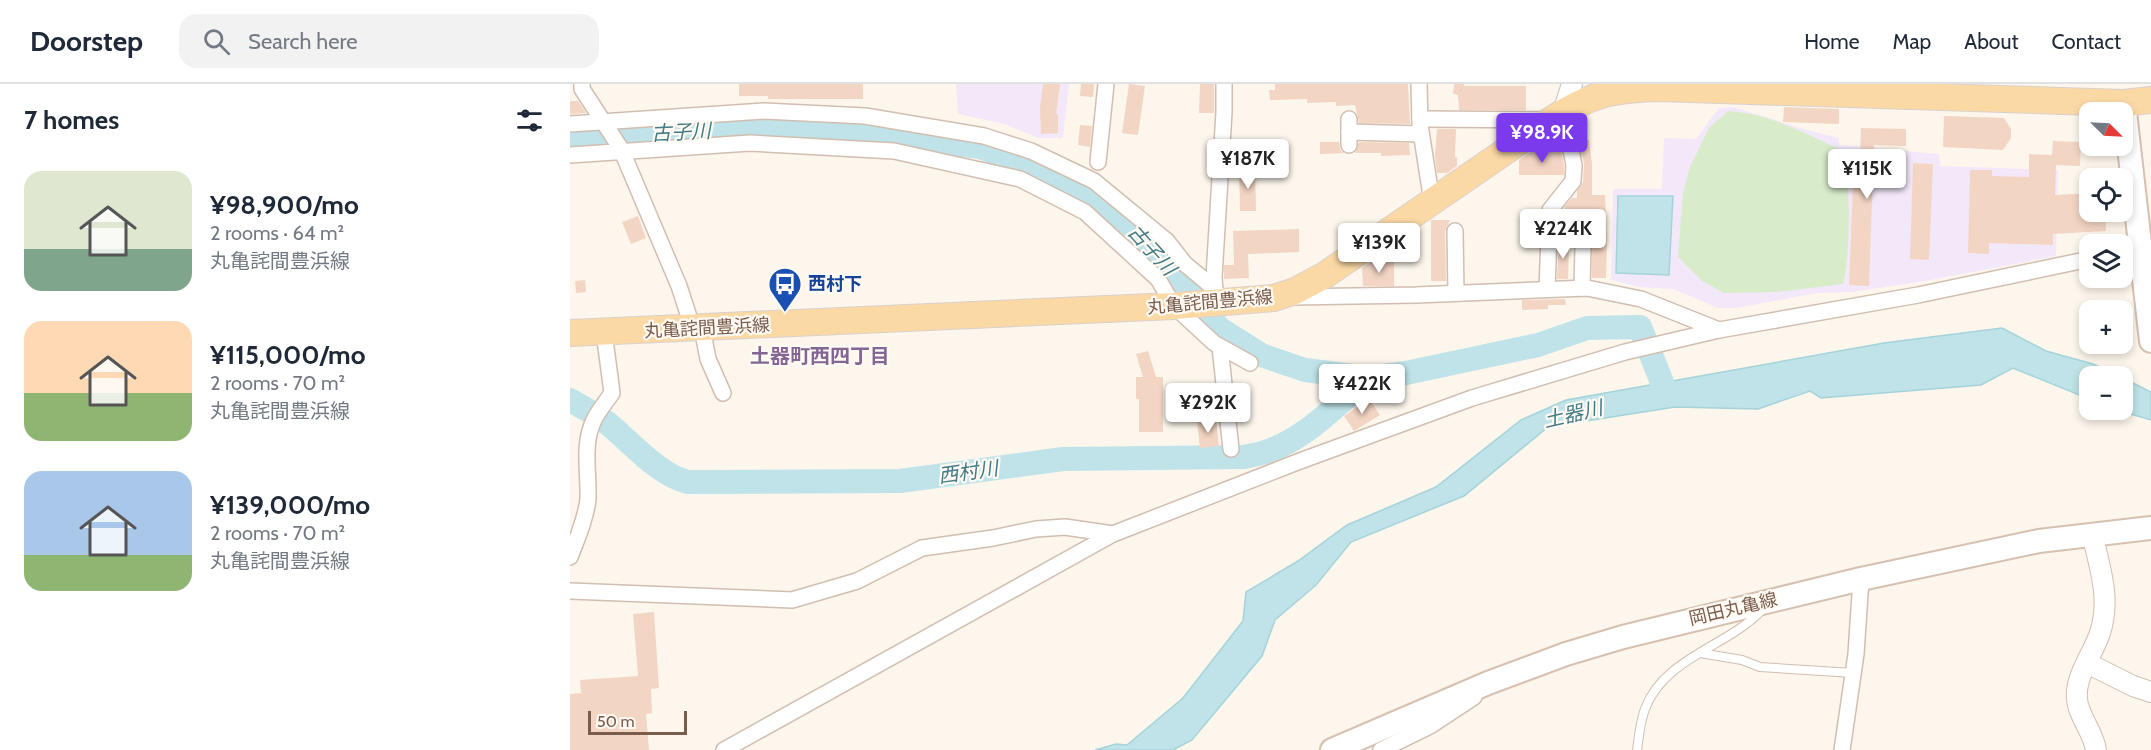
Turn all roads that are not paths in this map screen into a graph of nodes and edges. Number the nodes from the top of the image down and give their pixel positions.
1 (582, 84) edge
2 (1106, 84) edge
3 (1224, 84) edge
4 (1419, 84) edge
5 (1572, 84) edge
6 (2151, 100) edge
7 (2102, 102) edge
8 (2133, 102) edge
9 (1557, 116) junction
10 (603, 122) junction
11 (570, 124) edge
12 (1420, 127) junction
13 (1349, 132) dead end
14 (622, 150) junction
15 (570, 155) edge
16 (2130, 156) edge
17 (1098, 162) dead end
18 (1432, 202) junction
19 (1455, 231) dead end
20 (1583, 247) dead end
21 (2142, 250) edge
22 (2079, 262) edge
23 (1582, 288) junction
24 (1547, 289) junction
25 (1456, 293) junction
26 (1215, 296) junction
27 (1274, 298) junction
28 (1177, 306) junction
29 (698, 329) junction
30 (1719, 330) junction
31 (604, 332) junction
32 (570, 333) edge
33 (2151, 341) edge
34 (1220, 347) junction
35 (1250, 363) dead end
36 (723, 393) dead end
37 (1231, 449) dead end
38 (2151, 528) edge
39 (1113, 534) junction
40 (2092, 534) junction
41 (570, 557) edge
42 (1861, 579) junction
43 (570, 591) edge
44 (1771, 600) junction
45 (1700, 653) junction
46 (2087, 663) junction
47 (1852, 673) junction
48 (1483, 685) junction
49 (2151, 693) edge
50 (724, 750) edge
51 (1332, 750) edge
52 (1381, 750) edge
53 (1637, 750) edge
54 (1842, 750) edge
55 (2097, 750) edge

1 - 10 street
2 - 17 street
3 - 26 street
4 - 12 street
5 - 9 street
6 - 8 main road, 丸亀詫間豊浜線
7 - 9 main road, 丸亀詫間豊浜線
9 - 12 street
9 - 18 main road, 丸亀詫間豊浜線
9 - 24 street
10 - 11 street
10 - 14 street
10 - 26 street
12 - 13 street
12 - 18 street
14 - 15 street
14 - 28 street
14 - 29 street
16 - 21 main road
18 - 27 main road, 丸亀詫間豊浜線
19 - 25 street
20 - 23 street
21 - 33 main road
22 - 30 street
23 - 24 street
23 - 30 street
24 - 25 street
25 - 27 street
26 - 27 main road, 丸亀詫間豊浜線
26 - 28 main road, 丸亀詫間豊浜線
28 - 29 main road, 丸亀詫間豊浜線
28 - 34 street
29 - 31 main road, 丸亀詫間豊浜線
29 - 36 street
30 - 39 street
31 - 32 main road, 丸亀詫間豊浜線
31 - 41 street
34 - 35 street
34 - 37 street
38 - 40 main road, 岡田丸亀線
39 - 43 street
39 - 50 street
40 - 42 main road, 岡田丸亀線
40 - 46 street
42 - 44 main road, 岡田丸亀線
42 - 47 street
44 - 45 lane
44 - 48 main road, 岡田丸亀線
45 - 47 lane
45 - 53 lane
46 - 49 street
46 - 55 street
47 - 54 street
48 - 51 main road, 岡田丸亀線
48 - 52 street

